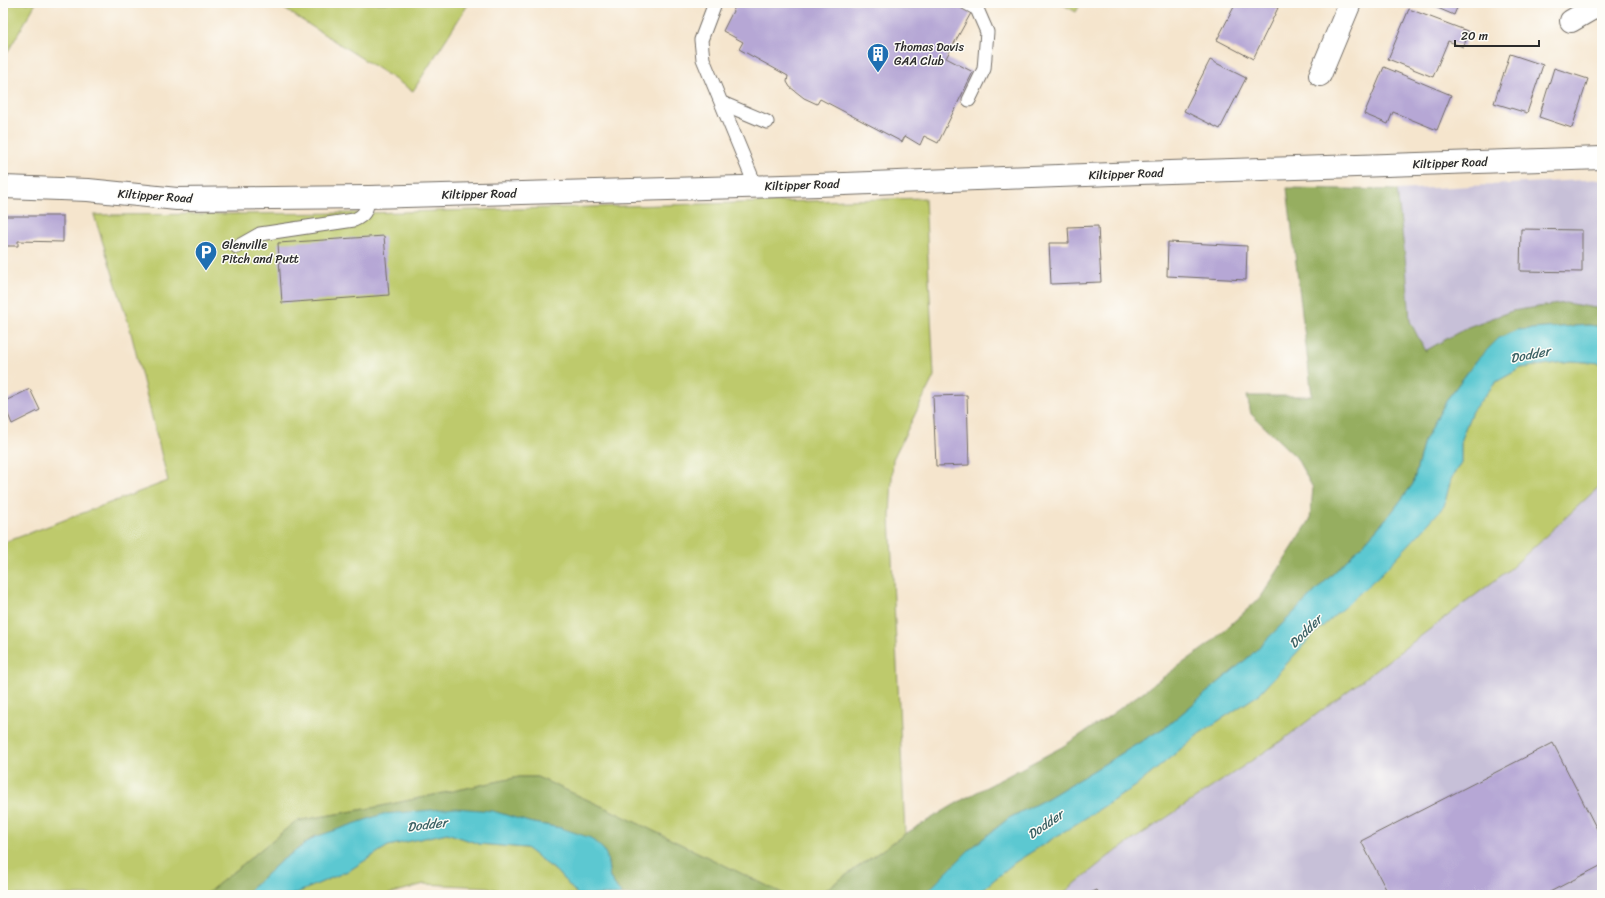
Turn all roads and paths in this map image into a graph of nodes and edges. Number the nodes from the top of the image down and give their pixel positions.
1 (715, 3) edge
2 (966, 3) edge
3 (1350, 3) edge
4 (1602, 3) edge
5 (1571, 21) dead end
6 (1320, 75) dead end
7 (969, 100) dead end
8 (722, 103) junction
9 (767, 122) dead end
10 (1602, 158) edge
11 (3, 187) edge
12 (756, 187) junction
13 (370, 197) junction
14 (237, 247) dead end

1 - 8 lane
2 - 7 lane
3 - 6 street
4 - 5 street
8 - 9 lane
8 - 12 lane
10 - 12 street, Kiltipper Road
11 - 13 street, Kiltipper Road
12 - 13 street, Kiltipper Road
13 - 14 lane

